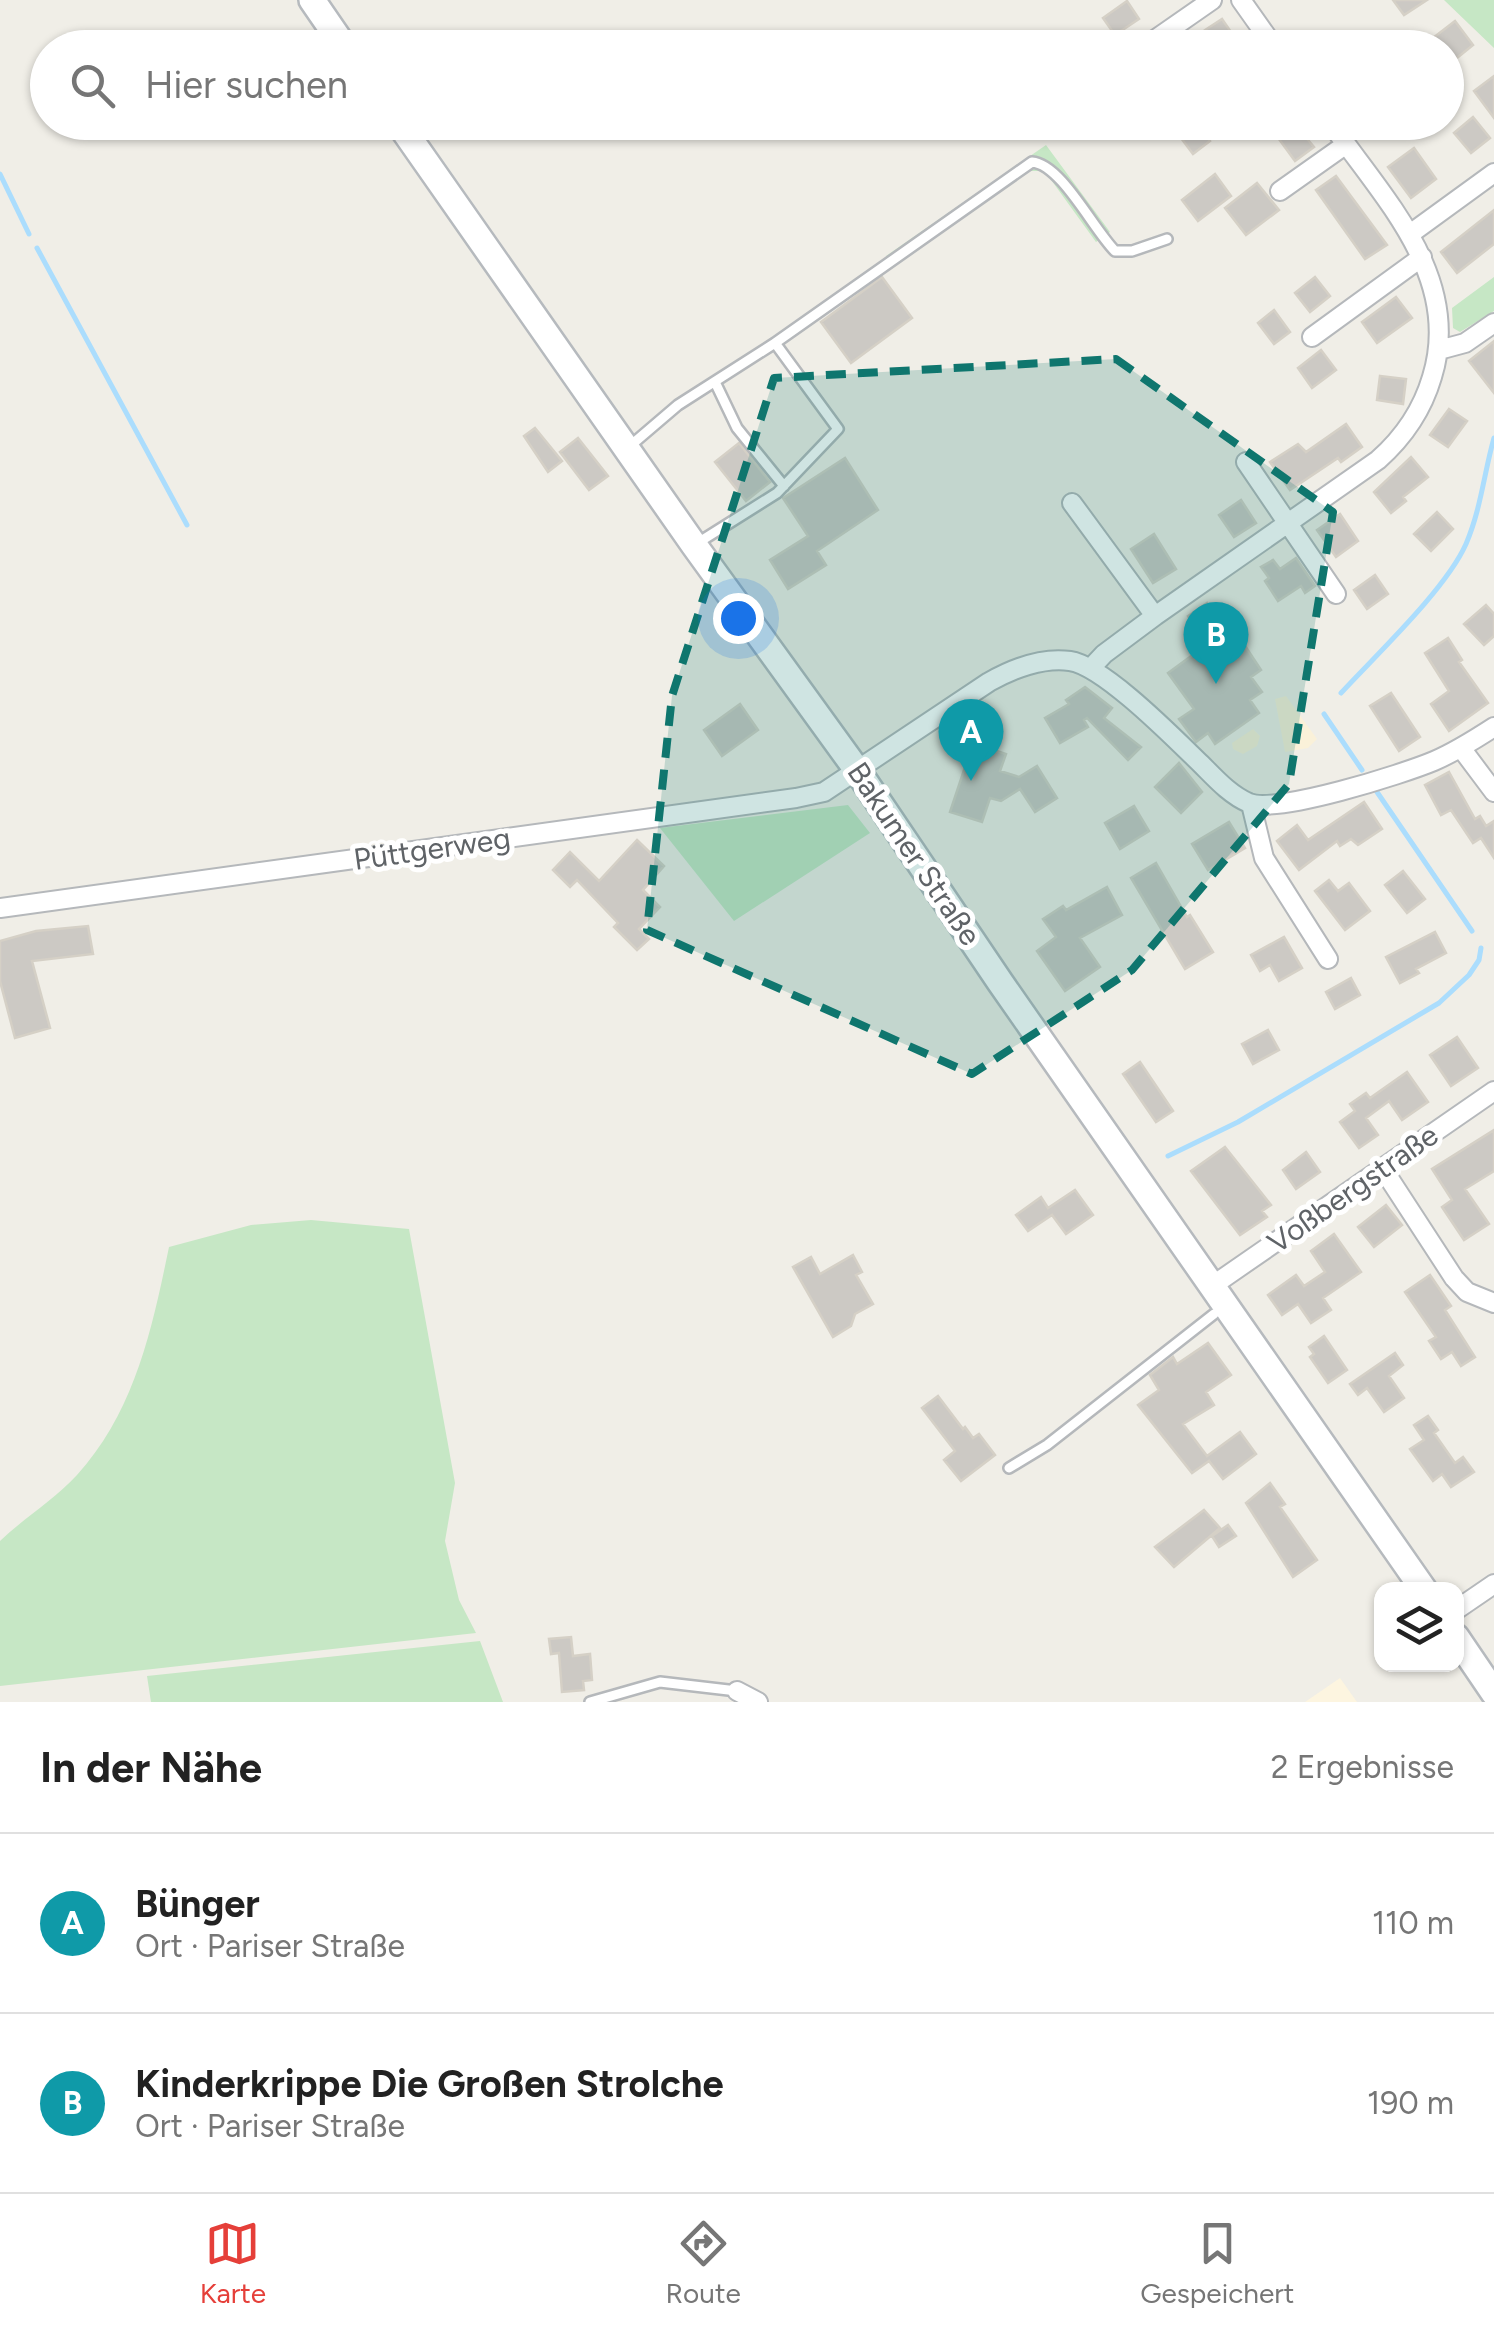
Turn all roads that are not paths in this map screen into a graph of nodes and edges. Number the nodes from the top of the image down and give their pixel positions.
1 (312, 0) edge
2 (1212, 0) edge
3 (1241, 0) edge
4 (333, 30) edge
5 (1169, 30) edge
6 (1263, 30) edge
7 (411, 140) edge
8 (1343, 140) edge
9 (1346, 145) junction
10 (1494, 173) edge
11 (1280, 191) dead end
12 (1410, 234) junction
13 (1167, 239) dead end
14 (1422, 256) junction
15 (1494, 323) edge
16 (1312, 337) dead end
17 (775, 343) junction
18 (1440, 350) junction
19 (715, 382) junction
20 (626, 449) junction
21 (1246, 462) dead end
22 (784, 486) junction
23 (1072, 503) dead end
24 (1288, 524) junction
25 (694, 546) junction
26 (1336, 594) dead end
27 (1155, 616) junction
28 (1090, 669) junction
29 (1494, 727) edge
30 (1461, 748) junction
31 (857, 770) junction
32 (1494, 792) edge
33 (1251, 804) junction
34 (0, 908) edge
35 (1328, 958) dead end
36 (1494, 1091) edge
37 (1384, 1169) junction
38 (1212, 1286) junction
39 (1494, 1303) edge
40 (1214, 1314) dead end
41 (1009, 1468) dead end
42 (1418, 1582) edge
43 (1494, 1584) edge
44 (1464, 1605) edge
45 (1464, 1648) edge
46 (737, 1691) joint
47 (1494, 1693) edge
48 (590, 1702) edge
49 (758, 1702) edge

1 - 4 main road
2 - 5 street
3 - 6 street
7 - 20 main road, Bakumer Straße
8 - 9 street
9 - 11 street
9 - 12 street
10 - 12 street
12 - 14 street
13 - 17 lane
14 - 16 street
14 - 18 street
15 - 18 street
17 - 19 lane
17 - 22 lane
18 - 24 street
19 - 20 lane
19 - 22 lane
20 - 25 main road, Bakumer Straße
21 - 24 street
22 - 25 lane
23 - 27 street
24 - 26 street
24 - 27 street
25 - 31 main road, Bakumer Straße
27 - 28 street
28 - 31 street, Püttgerweg
28 - 33 street
29 - 30 street
30 - 32 street
30 - 33 street
31 - 34 street, Püttgerweg
31 - 38 main road, Bakumer Straße
33 - 35 street
36 - 37 street, Voßbergstraße
37 - 38 street, Voßbergstraße
37 - 39 street
38 - 42 main road, Bakumer Straße
40 - 41 lane
43 - 44 street
45 - 47 main road
46 - 48 lane
46 - 49 street

